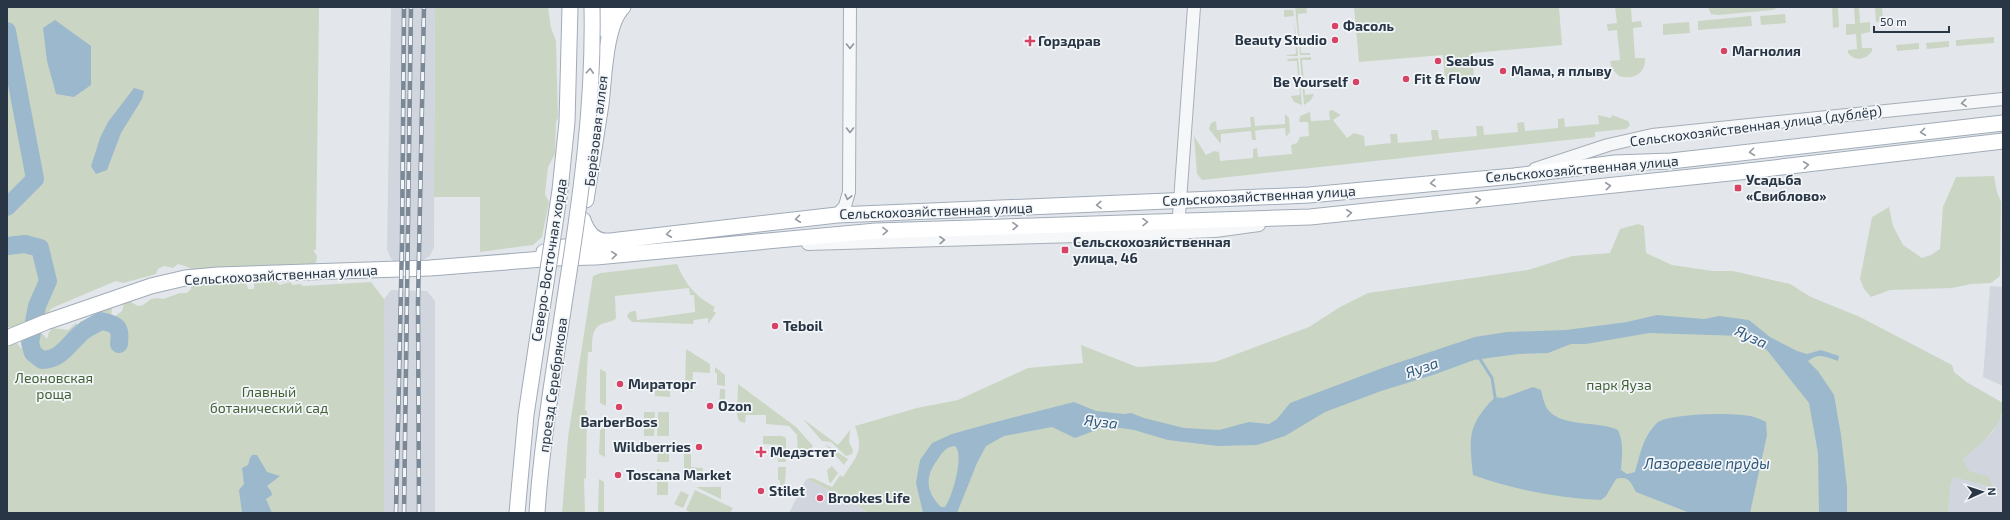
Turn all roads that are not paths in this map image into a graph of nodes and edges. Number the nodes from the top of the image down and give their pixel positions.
1 (570, 7) edge
2 (592, 7) edge
3 (608, 7) edge
4 (623, 7) edge
5 (850, 7) edge
6 (1194, 7) edge
7 (604, 64) junction
8 (2003, 99) edge
9 (2003, 123) edge
10 (2003, 141) edge
11 (1514, 176) junction
12 (1180, 201) junction
13 (837, 215) junction
14 (583, 220) junction
15 (1178, 227) junction
16 (619, 240) junction
17 (577, 252) junction
18 (556, 253) junction
19 (9, 337) edge
20 (517, 513) edge
21 (520, 513) edge
22 (538, 513) edge

1 - 18 main road, Берёзовая аллея
1 - 20 main road, Северо-Восточная хорда, bridge
22 -> 2 main road, Северо-Восточная хорда, bridge
3 - 7 main road
4 - 7 main road, Берёзовая аллея
5 -> 13 street
6 - 12 street
7 - 14 main road, Берёзовая аллея
8 -> 11 street, Сельскохозяйственная улица (дублёр)
9 -> 11 main road, Сельскохозяйственная улица
15 -> 10 main road, Сельскохозяйственная улица
11 -> 12 main road, Сельскохозяйственная улица
12 -> 13 main road, Сельскохозяйственная улица
12 - 15 street
13 -> 16 main road, Сельскохозяйственная улица
14 - 16 main road
14 - 17 main road, Берёзовая аллея
17 -> 15 main road, Сельскохозяйственная улица
16 - 17 main road, Сельскохозяйственная улица
17 - 18 main road, Сельскохозяйственная улица
17 - 22 main road, проезд Серебрякова
18 - 19 main road, Сельскохозяйственная улица
18 - 21 main road, проезд Серебрякова

